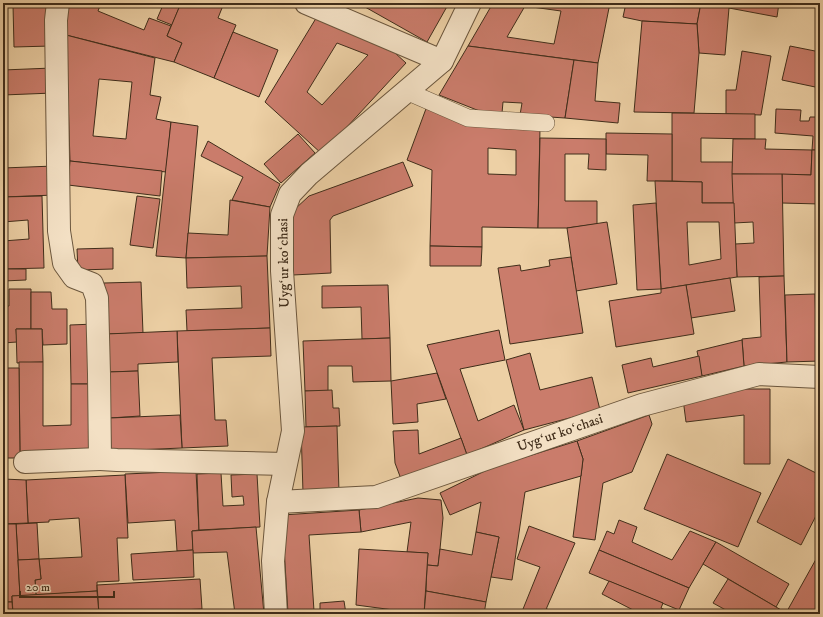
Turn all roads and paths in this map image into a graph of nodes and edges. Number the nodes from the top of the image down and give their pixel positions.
1 (58, 3) edge
2 (306, 3) edge
3 (470, 3) edge
4 (442, 61) junction
5 (406, 91) junction
6 (546, 123) dead end
7 (820, 377) edge
8 (100, 459) junction
9 (25, 462) dead end
10 (286, 464) junction
11 (278, 502) junction
12 (276, 614) edge

1 - 8 street
2 - 4 street
3 - 4 street, Uygʻur koʻchasi
4 - 5 street, Uygʻur koʻchasi
5 - 6 lane
5 - 10 street, Uygʻur koʻchasi
7 - 11 street, Uygʻur koʻchasi
8 - 9 street
8 - 10 street
10 - 11 street, Uygʻur koʻchasi
11 - 12 street, Uygʻur koʻchasi

